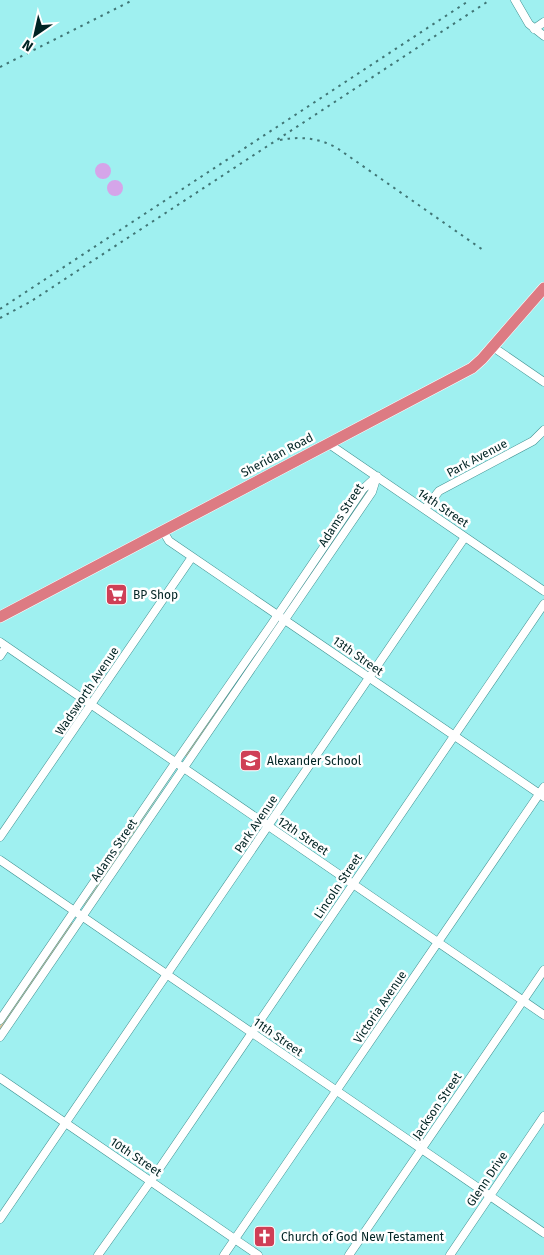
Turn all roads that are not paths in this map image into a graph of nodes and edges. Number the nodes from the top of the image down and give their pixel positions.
1 (515, 0) edge
2 (544, 22) edge
3 (534, 28) junction
4 (544, 36) edge
5 (544, 288) edge
6 (493, 347) junction
7 (544, 382) edge
8 (544, 430) edge
9 (329, 444) junction
10 (377, 476) junction
11 (425, 509) junction
12 (163, 531) junction
13 (465, 537) junction
14 (192, 557) junction
15 (544, 591) edge
16 (544, 604) edge
17 (0, 617) edge
18 (281, 617) junction
19 (3, 645) edge
20 (0, 656) edge
21 (370, 678) junction
22 (91, 704) junction
23 (454, 736) junction
24 (175, 762) junction
25 (183, 768) junction
26 (544, 787) edge
27 (542, 796) edge
28 (268, 826) junction
29 (0, 837) edge
30 (0, 860) edge
31 (353, 884) junction
32 (74, 911) junction
33 (82, 917) junction
34 (438, 942) junction
35 (544, 970) edge
36 (167, 974) junction
37 (523, 1001) junction
38 (544, 1015) edge
39 (0, 1020) edge
40 (252, 1033) junction
41 (0, 1037) edge
42 (0, 1078) edge
43 (336, 1091) junction
44 (544, 1116) edge
45 (66, 1123) junction
46 (421, 1149) junction
47 (150, 1181) junction
48 (490, 1196) junction
49 (0, 1219) edge
50 (544, 1233) edge
51 (235, 1239) junction
52 (98, 1255) edge
53 (224, 1255) edge
54 (258, 1255) edge
55 (349, 1255) edge
56 (450, 1255) edge

1 - 3 street
2 - 3 street
3 - 4 street
5 - 6 highway, Sheridan Road
6 - 7 street
6 - 9 highway, Sheridan Road
8 - 11 street, Park Avenue
9 - 10 street, 14th Street
9 - 12 highway, Sheridan Road
10 - 11 street, 14th Street
10 - 18 street, Adams Street
11 - 13 street, 14th Street
12 - 14 street, 13th Street
12 - 17 highway, Sheridan Road
13 - 15 street, 14th Street
13 - 21 street, Park Avenue
14 - 18 street, 13th Street
14 - 22 street, Wadsworth Avenue
16 - 23 street, Lincoln Street
18 - 21 street, 13th Street
18 - 24 street, Adams Street
18 - 25 street, Adams Street
19 - 20 street
19 - 22 street, 12th Street
21 - 23 street, 13th Street
21 - 28 street, Park Avenue
22 - 24 street, 12th Street
22 - 29 street, Wadsworth Avenue
23 - 27 street, 13th Street
23 - 31 street, Lincoln Street
24 - 25 street, 12th Street
24 - 32 street, Adams Street
25 - 28 street, 12th Street
25 - 33 street, Adams Street
26 - 27 street, Victoria Avenue
27 - 34 street, Victoria Avenue
28 - 31 street, 12th Street
28 - 36 street, Park Avenue
30 - 32 street, 11th Street
31 - 34 street, 12th Street
31 - 40 street, Lincoln Street
32 - 33 street, 11th Street
32 - 39 street, Adams Street
33 - 36 street, 11th Street
33 - 41 street, Adams Street
34 - 37 street, 12th Street
34 - 43 street, Victoria Avenue
35 - 37 street, Jackson Street
36 - 40 street, 11th Street
36 - 45 street, Park Avenue
37 - 38 street, 12th Street
37 - 46 street, Jackson Street
40 - 43 street, 11th Street
40 - 47 street, Lincoln Street
42 - 45 street, 10th Street
43 - 46 street, 11th Street
43 - 51 street, Victoria Avenue
44 - 48 street, Glenn Drive
45 - 47 street, 10th Street
45 - 49 street, Park Avenue
46 - 48 street, 11th Street
46 - 55 street, Jackson Street
47 - 51 street, 10th Street
47 - 52 street, Lincoln Street
48 - 50 street, 11th Street
48 - 56 street, Glenn Drive
51 - 53 street, Victoria Avenue
51 - 54 street, 10th Street

